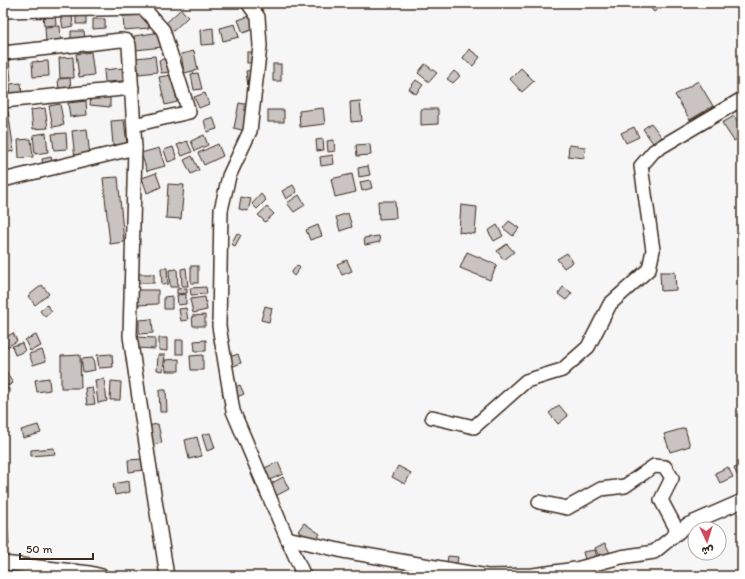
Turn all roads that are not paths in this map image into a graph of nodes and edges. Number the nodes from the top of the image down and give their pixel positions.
1 (248, 3) edge
2 (142, 6) edge
3 (3, 11) edge
4 (3, 53) edge
5 (132, 88) junction
6 (742, 99) edge
7 (3, 101) edge
8 (134, 125) junction
9 (135, 148) junction
10 (3, 180) edge
11 (432, 417) dead end
12 (742, 501) edge
13 (538, 502) dead end
14 (678, 532) junction
15 (286, 538) junction
16 (3, 563) edge
17 (102, 576) edge
18 (168, 576) edge
19 (304, 576) edge

1 - 15 street
2 - 3 street
2 - 8 street
4 - 5 street
5 - 7 street
5 - 8 street
6 - 11 street
8 - 9 street
9 - 10 street
9 - 18 street
12 - 14 street
13 - 14 street
14 - 15 street
15 - 19 street
16 - 17 street

